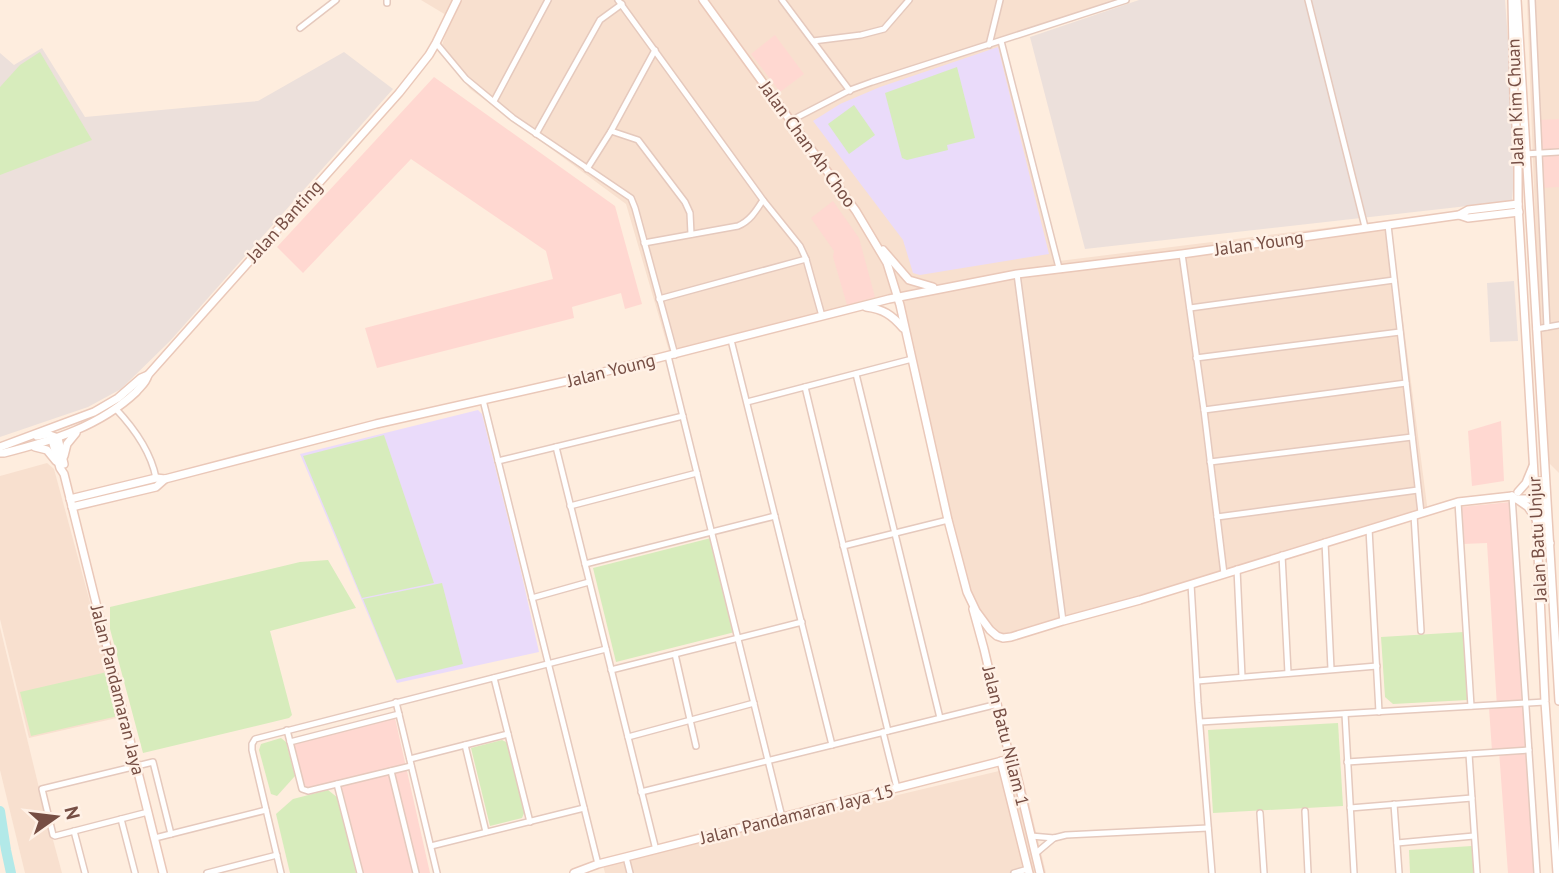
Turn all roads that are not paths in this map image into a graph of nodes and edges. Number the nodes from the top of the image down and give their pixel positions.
1 (336, 0) edge
2 (457, 0) edge
3 (548, 0) edge
4 (703, 0) edge
5 (782, 0) edge
6 (909, 0) edge
7 (1000, 0) edge
8 (1126, 0) edge
9 (1308, 0) edge
10 (1512, 0) edge
11 (1517, 0) edge
12 (1532, 0) edge
13 (620, 2) edge
14 (300, 28) dead end
15 (813, 41) junction
16 (1001, 41) junction
17 (436, 43) junction
18 (989, 45) junction
19 (655, 50) junction
20 (850, 91) junction
21 (494, 101) junction
22 (790, 121) junction
23 (611, 131) junction
24 (536, 134) junction
25 (1538, 152) junction
26 (1559, 152) edge
27 (1518, 154) junction
28 (1527, 155) junction
29 (587, 169) junction
30 (764, 200) junction
31 (1523, 208) junction
32 (1388, 225) junction
33 (1365, 228) junction
34 (691, 234) junction
35 (870, 234) junction
36 (644, 243) junction
37 (1182, 254) junction
38 (806, 259) junction
39 (1059, 268) junction
40 (1017, 274) junction
41 (1394, 280) junction
42 (937, 288) junction
43 (897, 297) junction
44 (659, 299) junction
45 (856, 307) junction
46 (1190, 308) junction
47 (822, 316) junction
48 (1559, 325) edge
49 (1547, 327) junction
50 (1536, 329) junction
51 (906, 331) junction
52 (1400, 332) junction
53 (731, 340) junction
54 (672, 355) junction
55 (1196, 358) junction
56 (912, 359) junction
57 (856, 374) junction
58 (148, 375) junction
59 (1406, 383) junction
60 (805, 387) junction
61 (483, 400) junction
62 (747, 401) junction
63 (115, 408) junction
64 (1204, 410) junction
65 (683, 416) junction
66 (86, 422) junction
67 (1412, 437) junction
68 (54, 438) junction
69 (23, 439) junction
70 (33, 446) junction
71 (0, 447) edge
72 (556, 447) junction
73 (0, 453) edge
74 (1544, 457) junction
75 (498, 461) junction
76 (1210, 462) junction
77 (1533, 464) junction
78 (63, 469) junction
79 (697, 473) junction
80 (156, 478) junction
81 (165, 479) junction
82 (1418, 490) junction
83 (1537, 495) junction
84 (1516, 496) junction
85 (1458, 502) junction
86 (71, 503) junction
87 (570, 506) junction
88 (1418, 514) junction
89 (775, 516) junction
90 (1217, 517) junction
91 (1536, 519) junction
92 (948, 520) junction
93 (1369, 528) junction
94 (712, 532) junction
95 (895, 533) junction
96 (1325, 542) junction
97 (1550, 543) junction
98 (843, 547) junction
99 (1282, 555) junction
100 (585, 564) junction
101 (1237, 569) junction
102 (1224, 574) junction
103 (589, 582) junction
104 (1191, 584) junction
105 (532, 598) junction
106 (970, 600) junction
107 (1063, 621) junction
108 (802, 622) junction
109 (1421, 631) dead end
110 (738, 638) junction
111 (606, 649) junction
112 (675, 654) junction
113 (548, 664) junction
114 (1377, 666) junction
115 (1331, 669) junction
116 (611, 670) junction
117 (1288, 673) junction
118 (494, 677) junction
119 (1242, 677) junction
120 (1197, 681) junction
121 (1559, 701) edge
122 (396, 702) junction
123 (1545, 702) junction
124 (754, 703) junction
125 (1527, 703) junction
126 (998, 704) junction
127 (1472, 706) junction
128 (1379, 712) junction
129 (399, 714) junction
130 (1345, 714) junction
131 (940, 718) junction
132 (690, 720) junction
133 (1200, 722) junction
134 (287, 730) junction
135 (885, 732) junction
136 (508, 734) junction
137 (628, 737) junction
138 (290, 742) junction
139 (465, 745) junction
140 (832, 745) junction
141 (696, 746) dead end
142 (1529, 750) junction
143 (1469, 754) junction
144 (1006, 760) junction
145 (768, 761) junction
146 (1348, 762) junction
147 (411, 763) junction
148 (136, 765) junction
149 (391, 771) junction
150 (337, 784) junction
151 (897, 788) junction
152 (641, 792) junction
153 (1472, 798) junction
154 (1394, 804) junction
155 (584, 808) junction
156 (1350, 808) junction
157 (266, 810) junction
158 (1304, 811) dead end
159 (148, 812) junction
160 (1260, 813) dead end
161 (782, 817) junction
162 (121, 819) junction
163 (530, 822) junction
164 (1208, 828) junction
165 (74, 831) junction
166 (486, 832) junction
167 (171, 834) junction
168 (1031, 836) junction
169 (1474, 836) junction
170 (155, 838) junction
171 (1054, 838) junction
172 (1397, 843) junction
173 (430, 846) junction
174 (656, 849) junction
175 (1035, 855) junction
176 (277, 856) junction
177 (626, 856) junction
178 (598, 864) junction
179 (228, 871) edge
180 (1028, 871) edge
181 (578, 872) edge
182 (85, 873) edge
183 (135, 873) edge
184 (163, 873) edge
185 (207, 873) edge
186 (281, 873) edge
187 (360, 873) edge
188 (416, 873) edge
189 (437, 873) edge
190 (630, 873) edge
191 (1014, 873) edge
192 (1040, 873) edge
193 (1212, 873) edge
194 (1264, 873) edge
195 (1308, 873) edge
196 (1354, 873) edge
197 (1399, 873) edge
198 (1477, 873) edge
199 (1537, 873) edge
200 (1557, 873) edge

1 - 14 street
2 - 17 main road, Jalan Banting
3 - 21 street
4 - 22 main road, Jalan Chan Ah Choo
5 - 15 street
6 - 15 street
7 - 18 street
8 - 16 street
9 - 33 street
10 - 27 main road, Jalan Kim Chuan
11 - 28 main road, Jalan Kim Chuan
12 - 25 street
13 - 19 street
13 - 24 street
15 - 20 street
16 - 18 street
16 - 39 street
17 - 21 street
17 - 58 main road, Jalan Banting
18 - 20 street
19 - 23 street
19 - 30 street
20 - 22 street
21 - 24 street
22 - 35 main road, Jalan Chan Ah Choo
23 - 29 street
23 - 34 street
24 - 29 street
25 - 26 street
25 - 28 street
25 - 49 street
27 - 28 street
27 - 31 main road, Jalan Kim Chuan
28 - 31 main road, Jalan Kim Chuan
29 - 36 street
30 - 34 street
30 - 38 street
31 - 32 main road, Jalan Young
31 - 50 main road, Jalan Batu Unjur
31 - 77 main road, Jalan Batu Unjur
32 - 33 main road, Jalan Young
32 - 41 street
33 - 37 main road, Jalan Young
34 - 36 street
35 - 42 main road
35 - 43 main road, Jalan Chan Ah Choo
36 - 44 street
37 - 39 main road, Jalan Young
37 - 46 street
38 - 44 street
38 - 47 street
39 - 40 main road, Jalan Young
40 - 42 main road, Jalan Young
40 - 107 street
41 - 46 street
41 - 52 street
42 - 43 main road, Jalan Young
43 - 45 main road, Jalan Young
43 - 51 main road, Jalan Chan Ah Choo
44 - 54 street
45 - 47 main road, Jalan Young
45 - 51 main road
46 - 55 street
47 - 53 main road, Jalan Young
48 - 49 street
49 - 50 street
50 - 74 main road, Jalan Batu Unjur
51 - 56 main road, Jalan Chan Ah Choo
52 - 55 street
52 - 59 street
53 - 54 main road, Jalan Young
53 - 62 street
54 - 61 main road, Jalan Young
54 - 65 street
55 - 64 street
56 - 57 street
56 - 92 main road, Jalan Chan Ah Choo
57 - 60 street
57 - 95 street
58 - 63 main road, Jalan Banting
58 - 66 main road
59 - 64 street
59 - 67 street
60 - 62 street
60 - 98 street
61 - 75 street
61 - 81 main road, Jalan Young
62 - 89 street
63 - 66 main road, Jalan Banting
63 - 80 street
64 - 76 street
65 - 72 street
65 - 79 street
66 - 68 main road
66 - 69 main road
66 - 78 main road
67 - 76 street
67 - 82 street
68 - 69 main road
68 - 70 main road
68 - 78 main road, Jalan Pandamaran Jaya
69 - 71 main road
70 - 73 main road
70 - 78 main road
72 - 75 street
72 - 87 street
74 - 83 main road
74 - 97 main road, Jalan Batu Unjur
75 - 105 street
76 - 90 street
77 - 83 main road, Jalan Batu Unjur
77 - 84 main road
78 - 86 main road, Jalan Pandamaran Jaya
79 - 87 street
79 - 94 street
80 - 81 main road, Jalan Young
80 - 86 main road, Jalan Young
81 - 86 main road, Jalan Young
82 - 88 street
82 - 90 street
83 - 84 main road
83 - 91 main road, Jalan Batu Unjur
83 - 97 main road
84 - 85 main road
84 - 91 main road
84 - 125 street, Jalan Batu Unjur
85 - 88 main road
85 - 127 street
86 - 148 main road, Jalan Pandamaran Jaya
87 - 100 street
88 - 93 main road
88 - 109 street
89 - 94 street
89 - 108 street
90 - 102 street
91 - 123 main road, Jalan Batu Unjur
92 - 95 street
92 - 106 main road, Jalan Batu Nilam 1
93 - 96 main road
93 - 114 street
94 - 100 street
94 - 110 street
95 - 98 street
95 - 131 street
96 - 99 main road
96 - 115 street
97 - 121 main road, Jalan Batu Unjur
98 - 135 street
99 - 101 main road
99 - 117 street
100 - 103 street
101 - 102 main road
101 - 119 street
102 - 104 main road
103 - 105 street
103 - 111 street
104 - 107 main road
104 - 120 street
105 - 113 street
106 - 107 main road
106 - 126 main road, Jalan Batu Nilam 1
108 - 110 street
108 - 140 street
110 - 112 street
110 - 124 street
111 - 113 street
111 - 116 street
112 - 116 street
112 - 132 street
113 - 118 street
113 - 155 street
114 - 115 street
114 - 128 street
115 - 117 street
116 - 137 street
117 - 119 street
118 - 122 street
118 - 136 street
119 - 120 street
120 - 133 street
122 - 129 street
122 - 134 street
123 - 125 street
123 - 200 main road, Jalan Batu Unjur
124 - 132 street
124 - 145 street
125 - 127 street
125 - 142 street, Jalan Batu Unjur
126 - 131 street
126 - 144 main road, Jalan Batu Nilam 1
127 - 128 street
128 - 130 street
129 - 138 street
129 - 147 street
130 - 133 street
130 - 146 street
131 - 135 street
132 - 137 street
132 - 141 street
133 - 164 street
134 - 138 street
134 - 157 street
135 - 140 street
135 - 151 street
136 - 139 street
136 - 163 street
137 - 152 street
138 - 150 street
139 - 147 street
139 - 166 street
140 - 145 street
142 - 143 street
142 - 199 street, Jalan Batu Unjur
143 - 146 street
143 - 153 street
144 - 151 main road, Jalan Pandamaran Jaya 15
144 - 168 main road, Jalan Batu Nilam 1
144 - 180 main road, Jalan Batu Nilam 1
145 - 152 street
145 - 161 street
146 - 156 street
147 - 149 street
147 - 173 street
148 - 159 main road, Jalan Pandamaran Jaya
148 - 165 street
148 - 167 street
149 - 150 street
149 - 188 street
150 - 187 street
151 - 161 main road, Jalan Pandamaran Jaya 15
152 - 174 street
153 - 154 street
153 - 169 street
154 - 156 street
154 - 172 street
155 - 163 street
155 - 178 street
156 - 196 street
157 - 167 street
157 - 176 street
158 - 195 street
159 - 162 street
159 - 170 main road, Jalan Pandamaran Jaya
160 - 194 street
161 - 174 main road, Jalan Pandamaran Jaya 15
162 - 165 street
162 - 183 street
163 - 166 street
164 - 171 street
164 - 193 street
165 - 182 street
166 - 173 street
167 - 170 street
168 - 171 street
168 - 175 main road, Jalan Batu Nilam 1
169 - 172 street
169 - 198 street
170 - 184 main road, Jalan Pandamaran Jaya
171 - 175 street
172 - 197 street
173 - 189 street
174 - 177 main road, Jalan Pandamaran Jaya 15
175 - 192 main road, Jalan Batu Nilam 1
176 - 179 street
176 - 186 street
177 - 178 main road, Jalan Pandamaran Jaya 15
177 - 190 street
178 - 181 main road, Jalan Pandamaran Jaya 15
179 - 185 street
180 - 191 street

